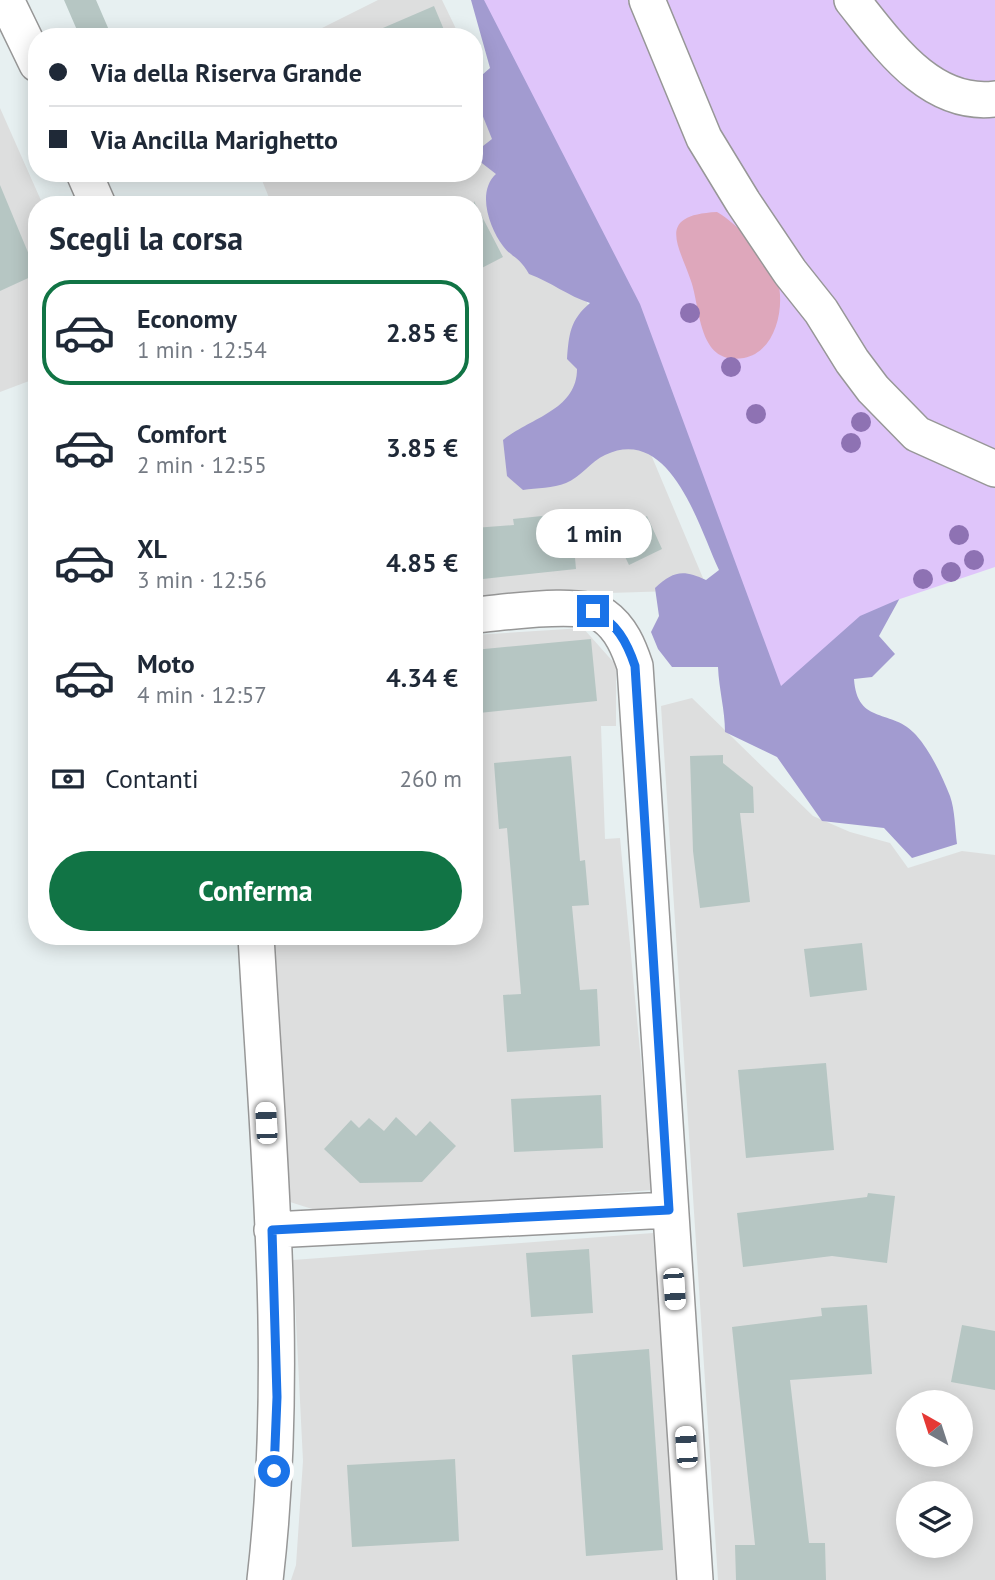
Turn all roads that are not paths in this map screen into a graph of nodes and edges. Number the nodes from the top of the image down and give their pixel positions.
1 (6, 0) edge
2 (647, 0) edge
3 (852, 0) edge
4 (28, 45) edge
5 (995, 99) edge
6 (995, 469) edge
7 (483, 615) edge
8 (256, 945) edge
9 (669, 1210) junction
10 (272, 1230) junction
11 (265, 1580) edge
12 (695, 1580) edge

1 - 4 street
2 - 6 street
3 - 5 street
7 - 9 street
8 - 10 street
9 - 10 street
9 - 12 street
10 - 11 street

